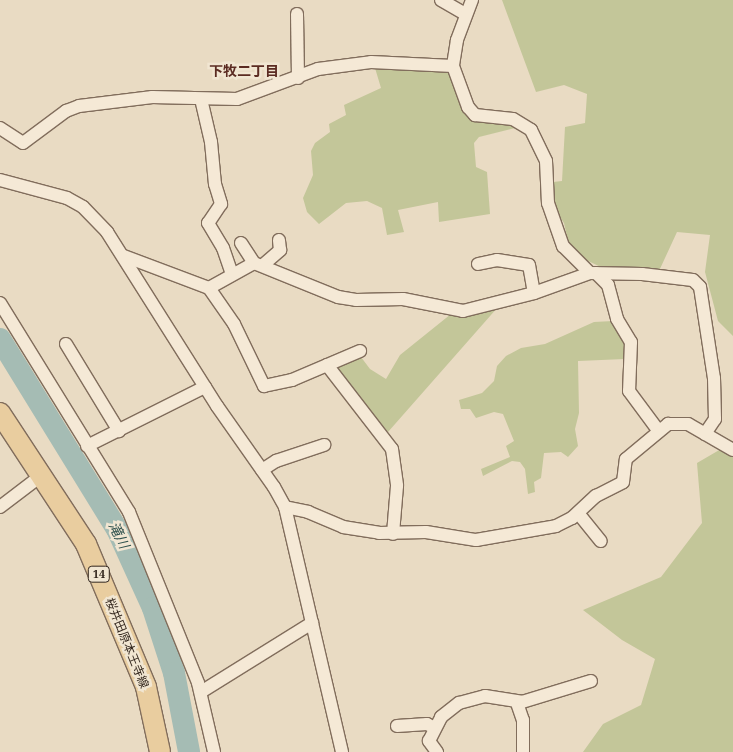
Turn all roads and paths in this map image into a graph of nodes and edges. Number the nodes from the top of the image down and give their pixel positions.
1 (441, 0) edge
2 (472, 0) edge
3 (297, 14) dead end
4 (465, 14) junction
5 (453, 66) junction
6 (298, 78) junction
7 (201, 99) junction
8 (0, 128) edge
9 (0, 180) edge
10 (279, 240) dead end
11 (241, 243) dead end
12 (124, 256) junction
13 (258, 264) junction
14 (478, 264) dead end
15 (593, 273) junction
16 (232, 274) junction
17 (209, 288) junction
18 (534, 293) junction
19 (0, 303) edge
20 (66, 344) dead end
21 (360, 352) dead end
22 (327, 365) junction
23 (205, 387) junction
24 (0, 413) edge
25 (658, 430) junction
26 (119, 431) junction
27 (705, 434) junction
28 (324, 445) dead end
29 (87, 446) junction
30 (733, 450) edge
31 (262, 470) junction
32 (42, 475) junction
33 (0, 507) edge
34 (285, 507) junction
35 (578, 513) junction
36 (393, 534) junction
37 (601, 541) dead end
38 (312, 623) junction
39 (591, 681) dead end
40 (201, 692) junction
41 (517, 703) junction
42 (398, 726) dead end
43 (436, 728) junction
44 (160, 752) edge
45 (214, 752) edge
46 (342, 752) edge
47 (438, 752) edge
48 (524, 752) edge

1 - 4 street
2 - 4 street
3 - 6 street
4 - 5 street
5 - 6 street
5 - 15 street
6 - 7 street
7 - 8 street
7 - 16 street
9 - 12 street
10 - 13 street
11 - 13 street
12 - 17 street
12 - 23 street
13 - 16 street
13 - 18 street
14 - 18 street
15 - 18 street
15 - 25 street
15 - 27 street
16 - 17 street
17 - 22 street
19 - 29 street
20 - 26 street
21 - 22 street
22 - 36 street
23 - 26 street
23 - 31 street
24 - 32 main road, 桜井田原本王寺線 / 14
25 - 27 street
25 - 35 street
26 - 29 street
27 - 30 street
28 - 31 street
29 - 40 street
31 - 34 street
32 - 33 street
32 - 44 main road, 桜井田原本王寺線 / 14
34 - 36 street
34 - 38 street
35 - 36 street
35 - 37 street
38 - 40 street
38 - 46 street
39 - 41 street
40 - 45 street
41 - 43 street
41 - 48 street
42 - 43 street
43 - 47 street

